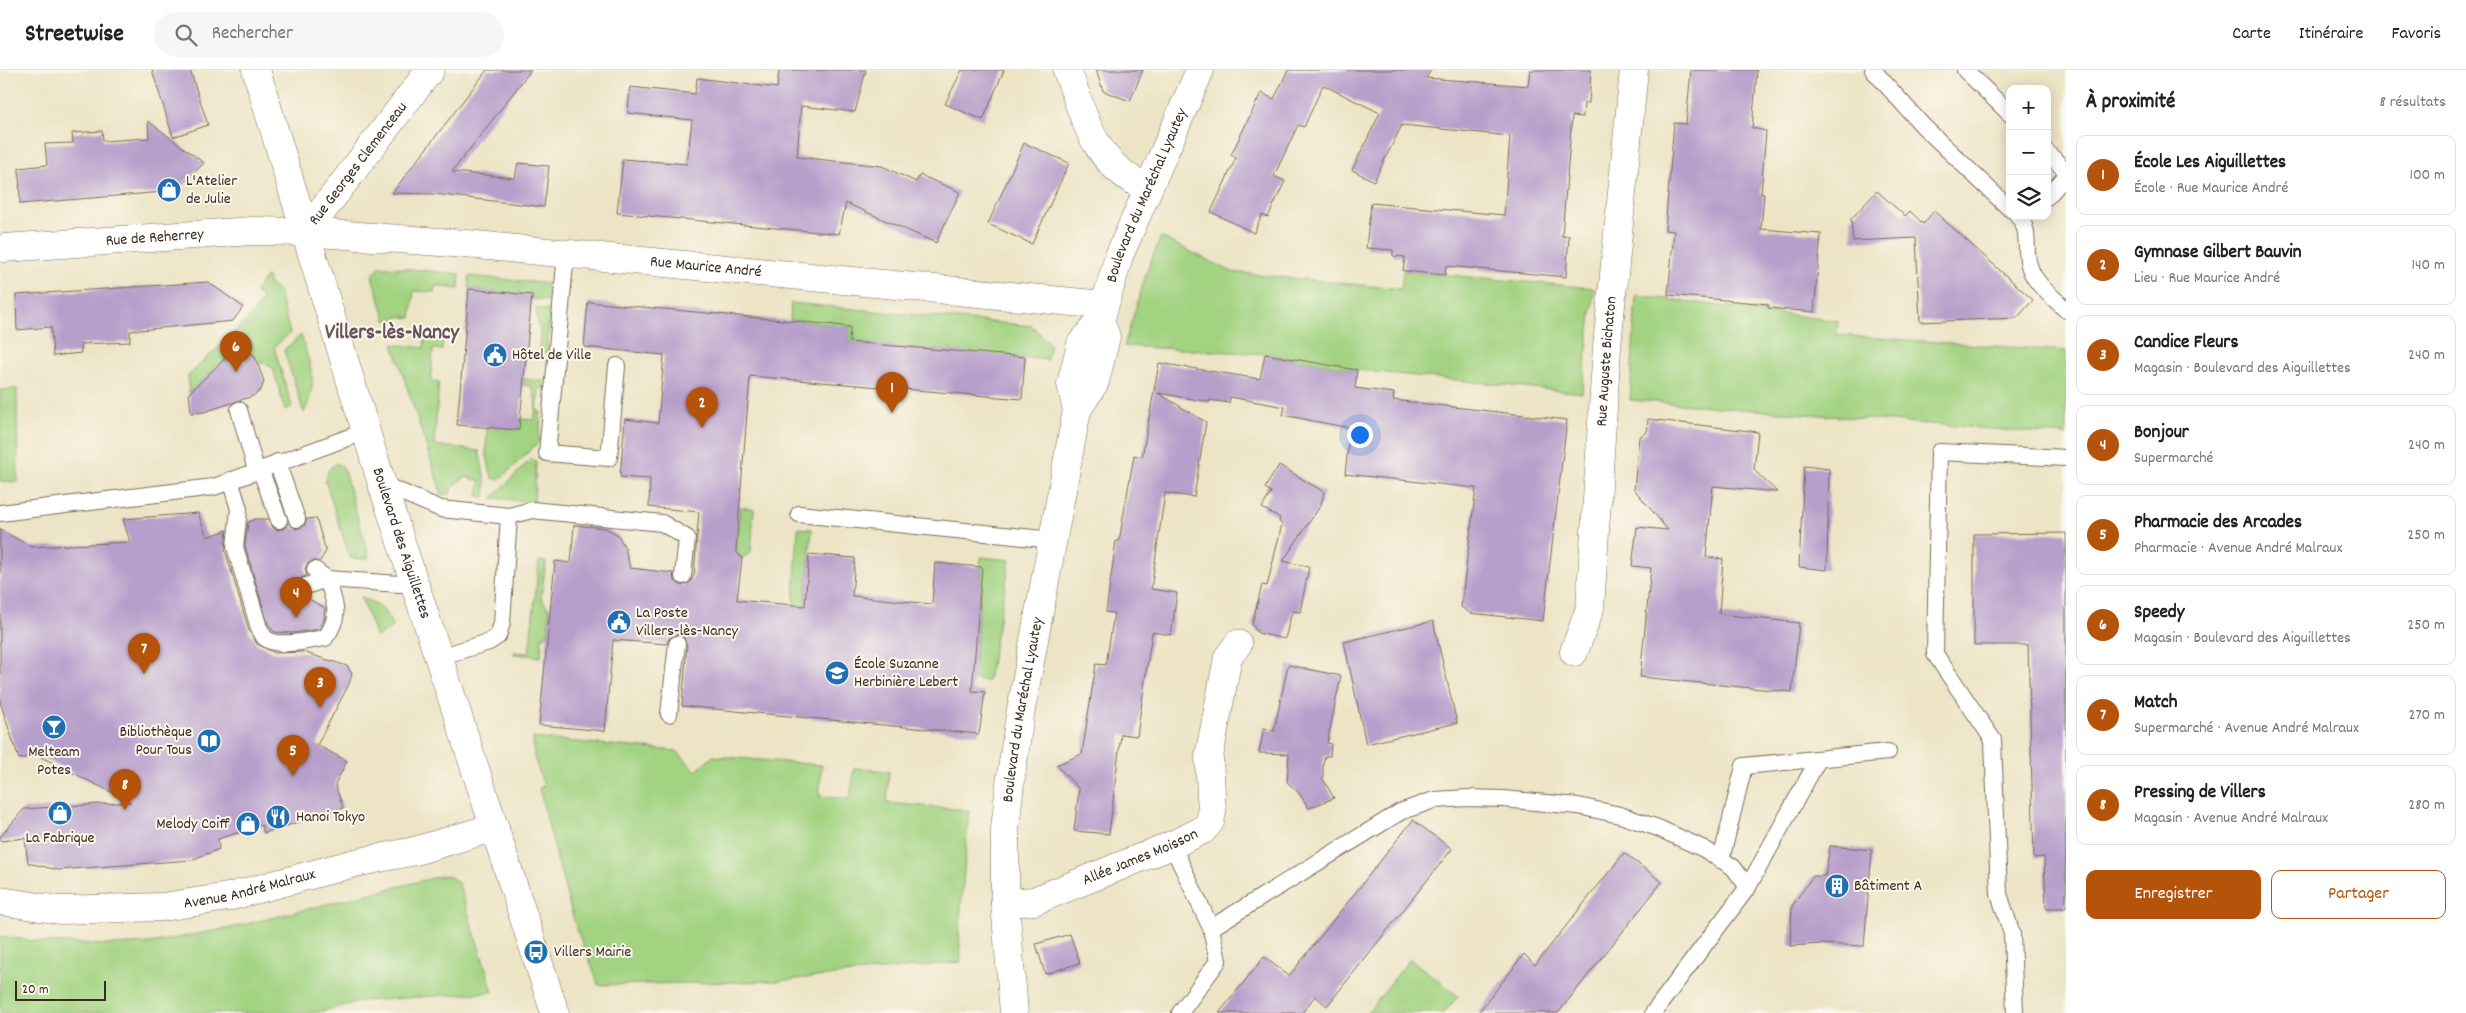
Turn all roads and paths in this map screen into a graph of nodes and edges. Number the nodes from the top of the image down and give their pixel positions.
1 (256, 70) edge
2 (430, 70) edge
3 (1067, 70) edge
4 (1200, 70) edge
5 (1634, 70) edge
6 (1873, 70) edge
7 (1966, 70) edge
8 (2006, 110) edge
9 (2051, 156) edge
10 (2066, 171) edge
11 (2066, 176) edge
12 (1147, 187) junction
13 (2051, 193) edge
14 (2006, 205) edge
15 (2024, 220) edge
16 (306, 232) junction
17 (2, 247) edge
18 (566, 254) junction
19 (2066, 310) edge
20 (1102, 313) junction
21 (617, 366) dead end
22 (240, 410) dead end
23 (366, 431) junction
24 (2066, 458) edge
25 (277, 462) junction
26 (258, 469) junction
27 (230, 480) junction
28 (382, 484) junction
29 (0, 513) edge
30 (799, 514) dead end
31 (509, 516) junction
32 (279, 520) dead end
33 (297, 520) dead end
34 (1053, 540) junction
35 (321, 574) junction
36 (683, 576) dead end
37 (415, 585) junction
38 (306, 586) dead end
39 (677, 644) dead end
40 (1238, 644) dead end
41 (1574, 652) dead end
42 (439, 657) junction
43 (669, 714) dead end
44 (1888, 752) dead end
45 (1818, 760) junction
46 (495, 827) junction
47 (1172, 845) junction
48 (1721, 860) junction
49 (1748, 886) junction
50 (0, 901) edge
51 (1005, 903) junction
52 (1211, 928) junction
53 (555, 1013) edge
54 (1014, 1013) edge
55 (1180, 1013) edge
56 (1653, 1013) edge
57 (2015, 1013) edge

1 - 16 street, Boulevard des Aiguillettes
2 - 16 street, Rue Georges Clemenceau
3 - 12 street
4 - 12 street, Boulevard du Maréchal Lyautey
5 - 41 street, Rue Auguste Bichaton
6 - 14 lane
7 - 8 lane
9 - 10 lane
11 - 13 lane
12 - 20 street, Boulevard du Maréchal Lyautey
15 - 19 lane
16 - 17 street, Rue de Reherrey
16 - 18 street, Rue Maurice André
16 - 23 street, Boulevard des Aiguillettes
18 - 20 street, Rue Maurice André
18 - 21 lane
20 - 34 street, Boulevard du Maréchal Lyautey
22 - 26 lane
23 - 25 lane
23 - 28 street, Boulevard des Aiguillettes
24 - 57 lane
25 - 26 lane
25 - 33 lane
26 - 27 lane
26 - 32 lane
27 - 29 lane
27 - 35 lane
28 - 31 lane
28 - 37 street, Boulevard des Aiguillettes
30 - 34 lane
31 - 36 lane
31 - 42 lane
34 - 51 street, Boulevard du Maréchal Lyautey
35 - 37 lane
35 - 38 lane
37 - 42 street, Boulevard des Aiguillettes
39 - 43 lane
40 - 47 street, Allée James Moisson
42 - 46 street, Boulevard des Aiguillettes
44 - 45 lane
45 - 48 lane
45 - 49 lane
46 - 50 street, Avenue André Malraux
46 - 53 street, Boulevard des Aiguillettes
47 - 51 street, Allée James Moisson
47 - 52 lane
48 - 49 lane
48 - 52 lane
49 - 56 lane
51 - 54 street, Boulevard du Maréchal Lyautey
52 - 55 lane

